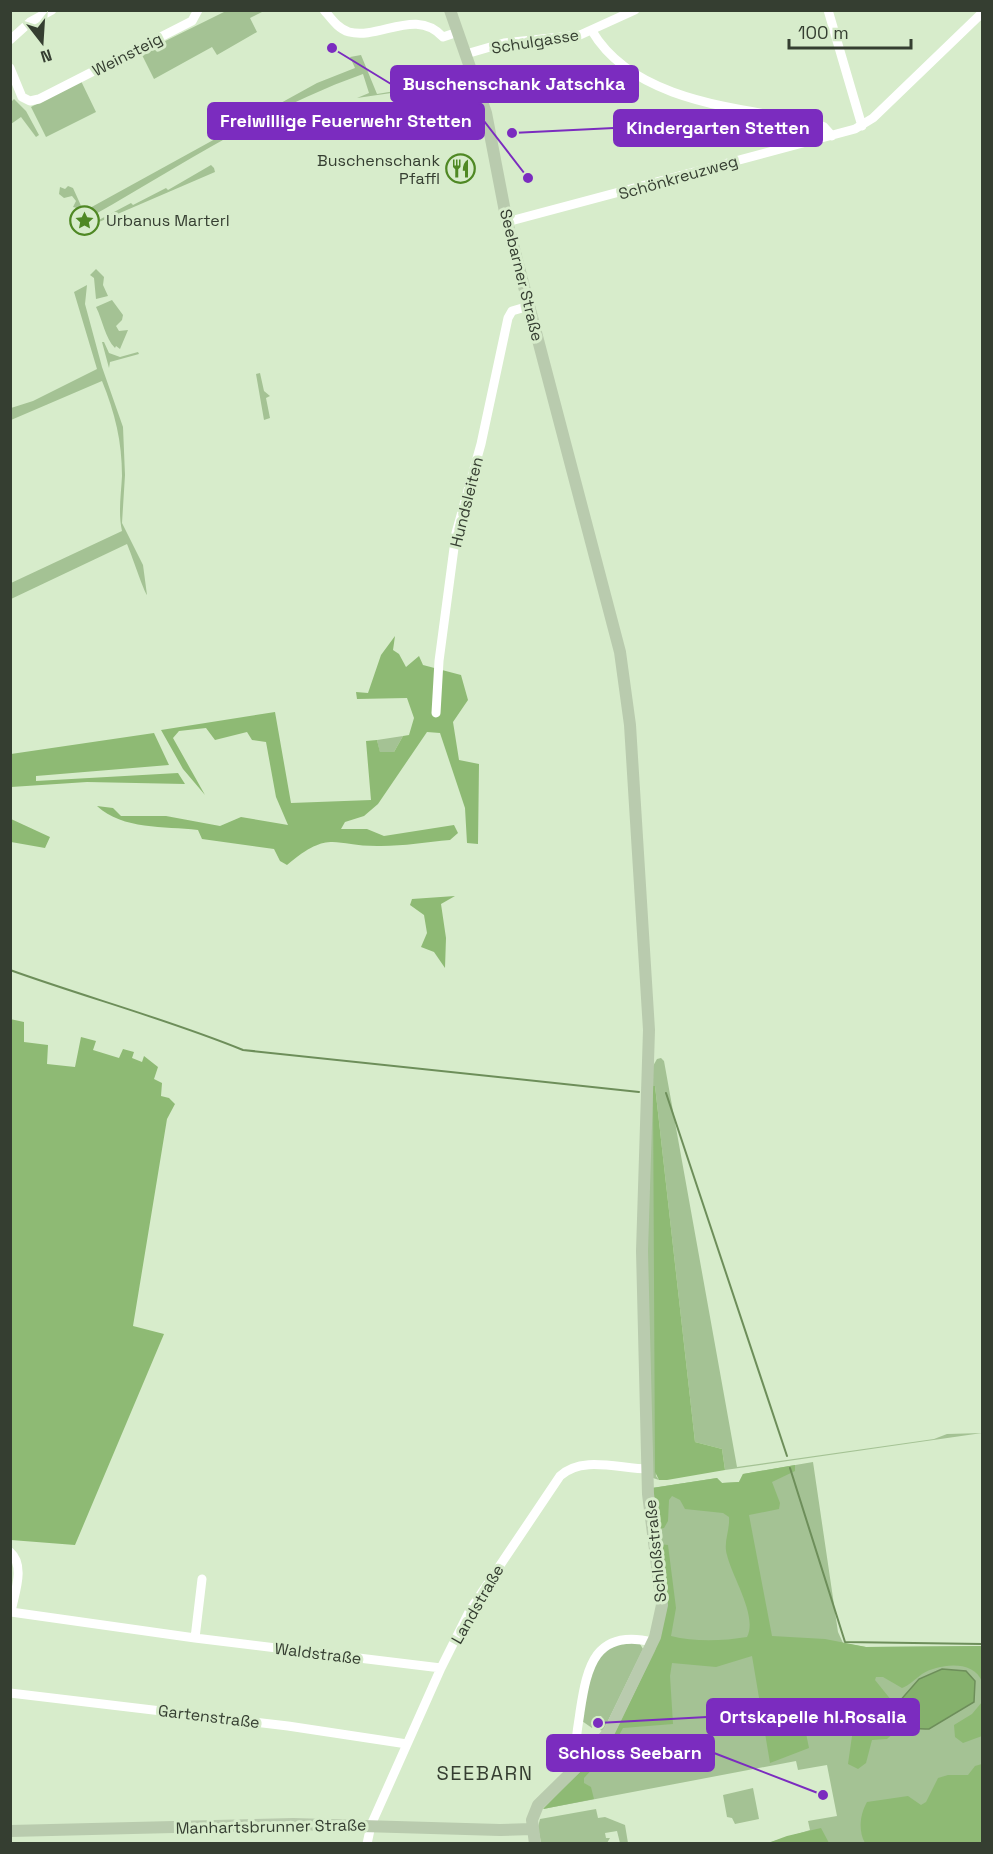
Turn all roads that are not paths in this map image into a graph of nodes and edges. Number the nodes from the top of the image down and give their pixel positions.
1 (52, 10) edge
2 (324, 10) edge
3 (450, 10) edge
4 (635, 10) edge
5 (828, 10) edge
6 (198, 13) edge
7 (982, 13) edge
8 (592, 31) junction
9 (458, 32) junction
10 (10, 40) edge
11 (466, 54) junction
12 (10, 68) edge
13 (862, 126) junction
14 (832, 136) junction
15 (507, 222) junction
16 (529, 306) junction
17 (436, 713) dead end
18 (648, 1468) junction
19 (10, 1552) edge
20 (202, 1579) dead end
21 (11, 1613) edge
22 (195, 1638) junction
23 (653, 1642) junction
24 (441, 1668) junction
25 (10, 1693) edge
26 (408, 1744) junction
27 (582, 1763) junction
28 (371, 1825) junction
29 (532, 1829) junction
30 (10, 1831) edge
31 (366, 1844) edge
32 (535, 1844) edge

1 - 10 street
2 - 9 street
3 - 9 main road, Seebarner Straße
4 - 8 street, Schulgasse
5 - 13 street
6 - 12 street, Weinsteig
7 - 13 street, Schönkreuzweg
8 - 11 street, Schulgasse
8 - 14 street
9 - 11 main road, Seebarner Straße
11 - 15 main road, Seebarner Straße
13 - 14 street, Schönkreuzweg
14 - 15 street, Schönkreuzweg
15 - 16 main road, Seebarner Straße
16 - 17 street, Hundsleiten
16 - 18 main road, Seebarner Straße
18 - 23 main road, Schloßstraße
18 - 24 street, Landstraße
19 - 21 street, Waldstraße
20 - 22 street
21 - 22 street, Waldstraße
22 - 24 street, Waldstraße
23 - 27 main road, Schloßstraße
23 - 27 street
24 - 26 street, Landstraße
25 - 26 street, Gartenstraße
26 - 28 street, Landstraße
27 - 29 main road, Schloßstraße
28 - 29 main road, Manhartsbrunner Straße
28 - 30 main road, Manhartsbrunner Straße
28 - 31 street, Landstraße
29 - 32 main road

